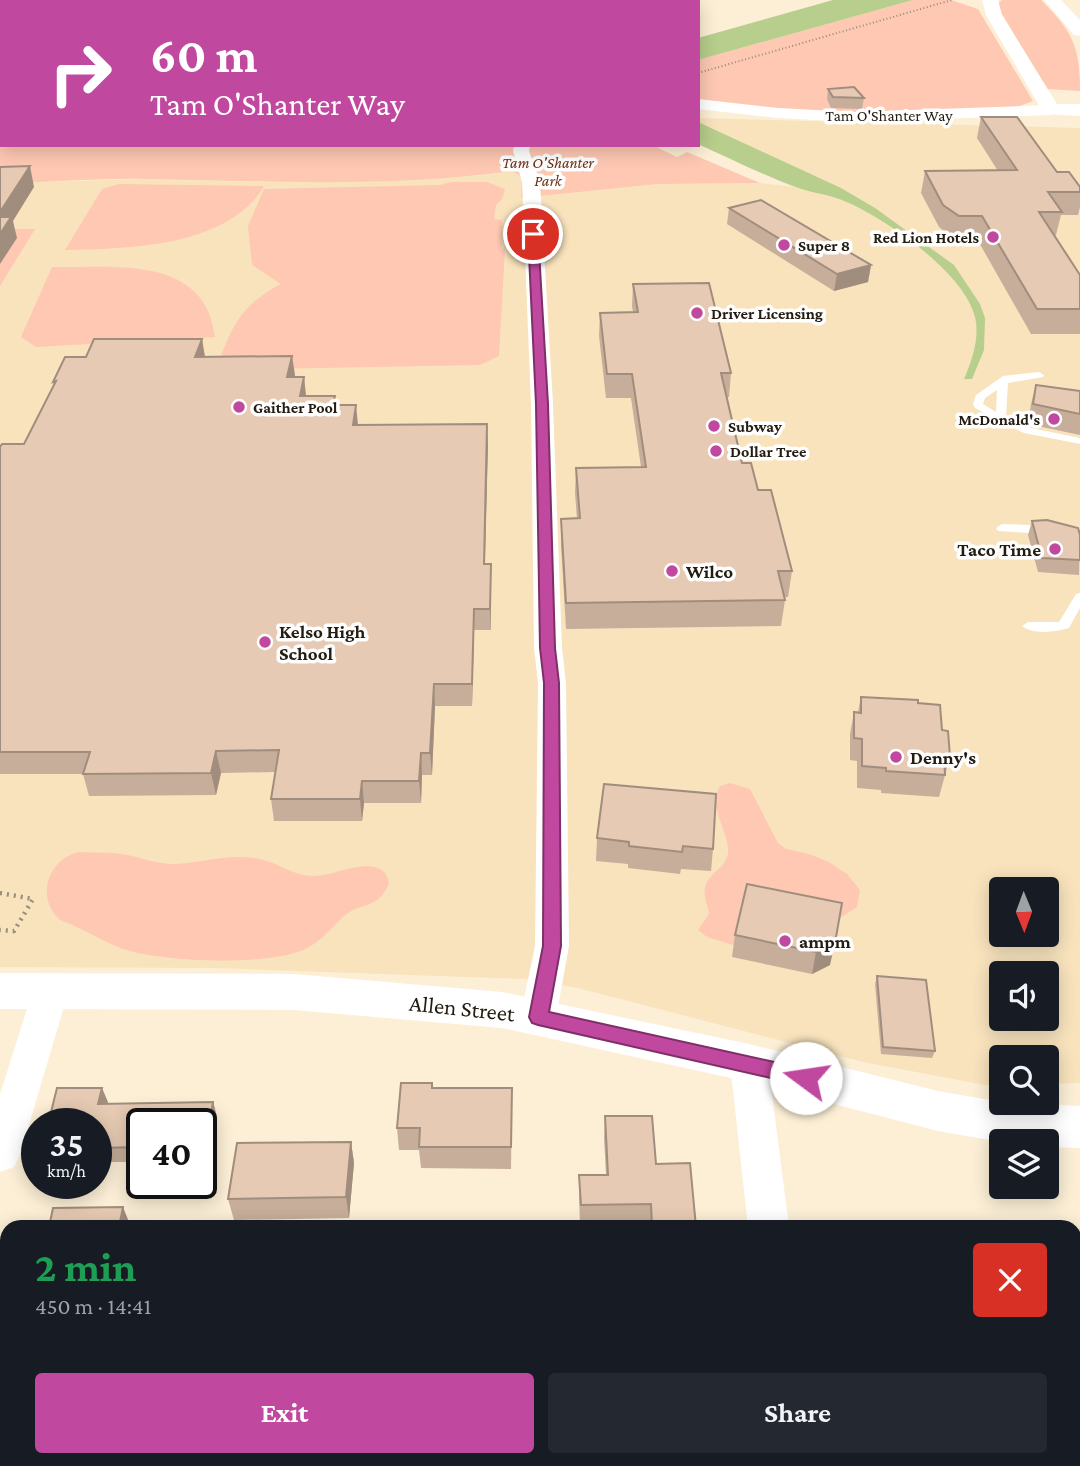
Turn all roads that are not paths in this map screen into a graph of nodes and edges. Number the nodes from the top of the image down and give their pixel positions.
1 (990, 0) edge
2 (1052, 0) edge
3 (1080, 31) edge
4 (700, 104) edge
5 (1051, 110) junction
6 (1080, 110) edge
7 (522, 147) edge
8 (1039, 376) dead end
9 (1003, 382) junction
10 (1001, 418) junction
11 (1080, 441) edge
12 (1002, 528) dead end
13 (1030, 529) edge
14 (1080, 597) edge
15 (1028, 626) dead end
16 (51, 990) junction
17 (0, 991) edge
18 (538, 1017) junction
19 (749, 1063) junction
20 (1080, 1127) edge
21 (0, 1155) edge
22 (768, 1220) edge

1 - 5 street
2 - 3 main road
4 - 5 street, Tam O'Shanter Way
5 - 6 street, Tam O'Shanter Way
7 - 18 street
8 - 9 lane
9 - 10 lane
9 - 10 lane
10 - 11 lane
12 - 13 lane
14 - 15 lane
16 - 17 street, Allen Street
16 - 18 street, Allen Street
16 - 21 street
18 - 19 street, Allen Street
19 - 20 street, Allen Street
19 - 22 street

